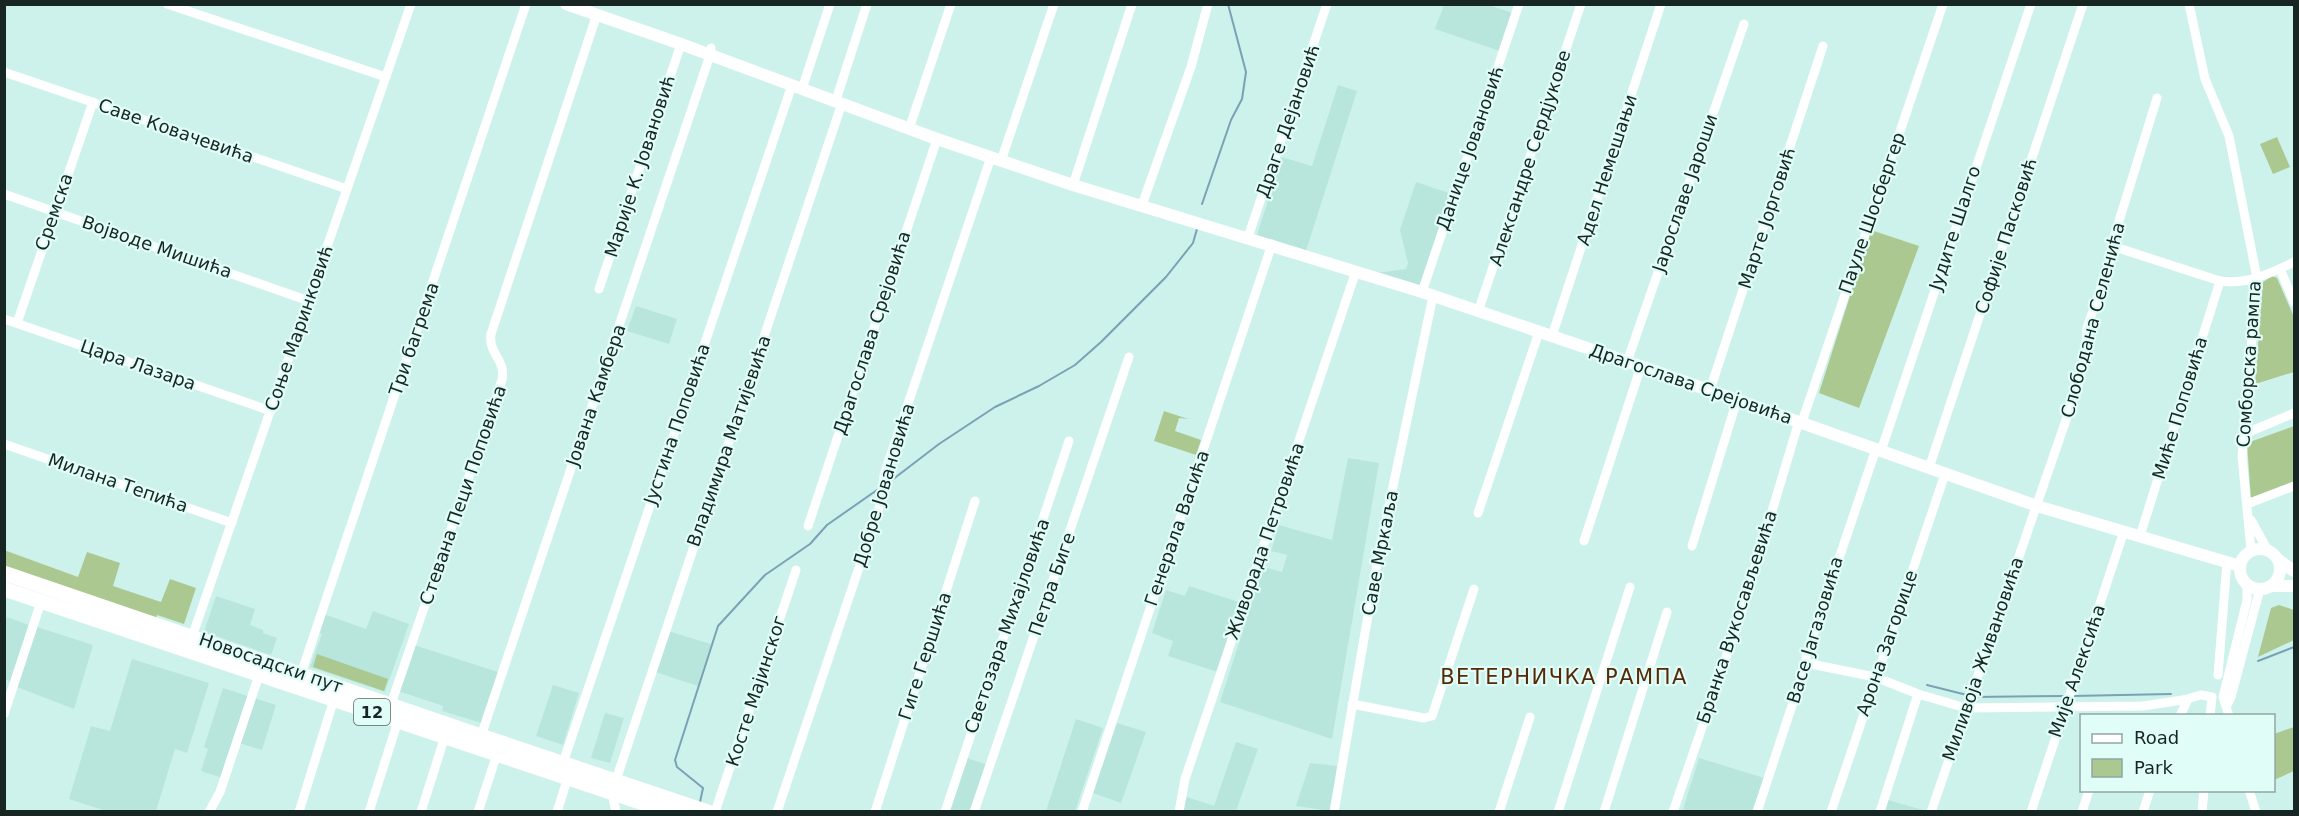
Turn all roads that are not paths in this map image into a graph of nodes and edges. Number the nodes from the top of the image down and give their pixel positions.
1 (167, 4) edge
2 (411, 4) edge
3 (526, 4) edge
4 (566, 4) edge
5 (830, 4) edge
6 (867, 4) edge
7 (951, 4) edge
8 (1054, 4) edge
9 (1132, 4) edge
10 (1208, 4) edge
11 (1327, 4) edge
12 (1519, 4) edge
13 (1581, 4) edge
14 (1661, 4) edge
15 (1943, 4) edge
16 (2031, 4) edge
17 (2083, 4) edge
18 (2189, 4) edge
19 (597, 14) junction
20 (1744, 24) dead end
21 (681, 44) junction
22 (1823, 46) dead end
23 (710, 51) junction
24 (4, 72) edge
25 (386, 77) junction
26 (797, 87) junction
27 (2157, 98) dead end
28 (839, 101) junction
29 (93, 102) junction
30 (909, 129) junction
31 (937, 140) junction
32 (996, 159) junction
33 (1073, 184) junction
34 (347, 189) junction
35 (4, 194) edge
36 (1142, 205) junction
37 (54, 212) junction
38 (1248, 237) junction
39 (1272, 244) junction
40 (2115, 247) junction
41 (2295, 262) edge
42 (2280, 269) junction
43 (1356, 271) junction
44 (2258, 278) junction
45 (2220, 281) junction
46 (599, 289) dead end
47 (1427, 294) junction
48 (309, 301) junction
49 (2295, 302) edge
50 (1478, 312) junction
51 (4, 319) edge
52 (17, 323) junction
53 (1539, 332) junction
54 (1552, 336) junction
55 (1129, 357) dead end
56 (1627, 362) junction
57 (1641, 366) junction
58 (1710, 390) junction
59 (1737, 400) junction
60 (271, 411) junction
61 (2295, 413) edge
62 (1801, 422) junction
63 (2244, 434) junction
64 (1069, 441) dead end
65 (4, 444) edge
66 (1878, 450) junction
67 (1929, 468) junction
68 (1945, 474) junction
69 (2295, 486) edge
70 (975, 501) dead end
71 (2247, 504) junction
72 (2037, 506) junction
73 (1478, 513) dead end
74 (2249, 515) junction
75 (232, 523) junction
76 (808, 526) dead end
77 (2124, 531) junction
78 (2140, 536) junction
79 (1584, 541) dead end
80 (1692, 546) dead end
81 (2267, 549) junction
82 (2251, 550) junction
83 (2280, 561) junction
84 (2227, 562) junction
85 (2240, 566) junction
86 (796, 570) dead end
87 (2295, 571) edge
88 (4, 573) edge
89 (2247, 584) junction
90 (2295, 586) edge
91 (1630, 587) dead end
92 (2266, 588) junction
93 (4, 589) edge
94 (1474, 589) dead end
95 (41, 602) junction
96 (1668, 612) dead end
97 (190, 644) junction
98 (1806, 663) junction
99 (301, 674) junction
100 (259, 675) junction
101 (2218, 675) dead end
102 (1875, 677) junction
103 (1918, 694) junction
104 (334, 699) junction
105 (1969, 699) junction
106 (2069, 699) junction
107 (2188, 699) junction
108 (391, 704) junction
109 (1352, 704) junction
110 (2227, 705) junction
111 (2116, 711) edge
112 (4, 714) edge
113 (2181, 714) edge
114 (2210, 714) edge
115 (2229, 714) edge
116 (1530, 717) dead end
117 (398, 721) junction
118 (445, 736) junction
119 (481, 736) junction
120 (496, 754) junction
121 (565, 770) junction
122 (613, 786) junction
123 (2088, 792) edge
124 (2149, 792) edge
125 (2204, 792) edge
126 (2250, 792) edge
127 (208, 812) edge
128 (299, 812) edge
129 (369, 812) edge
130 (421, 812) edge
131 (478, 812) edge
132 (557, 812) edge
133 (616, 812) edge
134 (670, 812) edge
135 (708, 812) edge
136 (716, 812) edge
137 (777, 812) edge
138 (875, 812) edge
139 (945, 812) edge
140 (974, 812) edge
141 (1082, 812) edge
142 (1179, 812) edge
143 (1334, 812) edge
144 (1499, 812) edge
145 (1558, 812) edge
146 (1604, 812) edge
147 (1673, 812) edge
148 (1757, 812) edge
149 (1830, 812) edge
150 (1880, 812) edge
151 (1931, 812) edge
152 (2031, 812) edge
153 (2082, 812) edge
154 (2143, 812) edge
155 (2202, 812) edge
156 (2256, 812) edge

1 - 25 street
2 - 25 street, Соње Маринковић
3 - 99 street, Три багрема
4 - 19 street, Драгослава Срејовића
5 - 26 street, Јустина Поповића
6 - 28 street, Владимира Матијевића
7 - 30 street
8 - 32 street, Добре Јовановића
9 - 33 street
10 - 36 street
11 - 38 street, Драге Дејановић
12 - 47 street, Данице Јовановић
13 - 50 street, Александре Сердјукове
14 - 54 street, Адел Немешањи
15 - 62 street, Пауле Шосбергер
16 - 66 street, Јудите Шалго
17 - 67 street, Софије Пасковић
18 - 44 street, Сомборска рампа
19 - 21 street, Драгослава Срејовића
19 - 108 street, Стевана Пеци Поповића
20 - 56 street, Јарославе Јароши
21 - 23 street, Драгослава Срејовића
21 - 46 street, Марије К. Јовановић
22 - 58 street, Марте Јорговић
23 - 26 street, Драгослава Срејовића
23 - 119 street, Јована Камбера
24 - 29 street, Саве Ковачевића
25 - 34 street, Соње Маринковић
26 - 28 street, Драгослава Срејовића
26 - 121 street, Јустина Поповића
27 - 40 street, Слободана Селенића
28 - 30 street, Драгослава Срејовића
28 - 122 street, Владимира Матијевића
29 - 34 street, Саве Ковачевића
29 - 37 street, Сремска
30 - 31 street, Драгослава Срејовића
31 - 32 street, Драгослава Срејовића
31 - 76 street, Драгослава Срејовића
32 - 33 street, Драгослава Срејовића
32 - 137 street, Добре Јовановића
33 - 36 street, Драгослава Срејовића
34 - 48 street, Соње Маринковић
35 - 37 street, Војводе Мишића
36 - 38 street, Драгослава Срејовића
37 - 48 street, Војводе Мишића
37 - 52 street, Сремска
38 - 39 street, Драгослава Срејовића
39 - 43 street, Драгослава Срејовића
39 - 141 street, Генерала Васића
40 - 45 street
40 - 72 street, Слободана Селенића
41 - 42 street
42 - 44 street
42 - 49 street
43 - 47 street, Драгослава Срејовића
43 - 142 street, Живорада Петровића
44 - 45 street
44 - 63 street, Сомборска рампа
45 - 78 street, Миће Поповића
47 - 50 street, Драгослава Срејовића
47 - 109 street, Саве Мркаља
48 - 60 street, Соње Маринковић
50 - 53 street, Драгослава Срејовића
51 - 52 street, Цара Лазара
52 - 60 street, Цара Лазара
53 - 54 street, Драгослава Срејовића
53 - 73 street
54 - 56 street, Драгослава Срејовића
55 - 140 street, Петра Биге
56 - 57 street, Драгослава Срејовића
57 - 58 street, Драгослава Срејовића
57 - 79 street
58 - 59 street, Драгослава Срејовића
59 - 62 street, Драгослава Срејовића
59 - 80 street
60 - 75 street, Соње Маринковић
61 - 63 street
62 - 66 street, Драгослава Срејовића
62 - 147 street, Бранка Вукосављевића
63 - 71 street, Сомборска рампа
64 - 139 street, Светозара Михајловића
65 - 75 street, Милана Тепића
66 - 67 street, Драгослава Срејовића
66 - 98 street, Васе Јагазовића
67 - 68 street, Драгослава Срејовића
68 - 72 street, Драгослава Срејовића
68 - 102 street, Арона Загорице
69 - 71 street
70 - 138 street, Гиге Гершића
71 - 74 street, Сомборска рампа
72 - 77 street, Драгослава Срејовића
72 - 105 street, Миливоја Живановића
74 - 81 street, Сомборска рампа
74 - 82 street, Сомборска рампа
75 - 97 street, Соње Маринковић
77 - 78 street, Драгослава Срејовића
77 - 106 street, Мије Алексића
78 - 84 street, Драгослава Срејовића
81 - 82 street
81 - 83 street
82 - 85 street
83 - 87 street
83 - 92 street
84 - 85 street, Драгослава Срејовића
84 - 101 street
85 - 89 street
86 - 136 street, Косте Мајинског
88 - 97 main road, Новосадски пут / 12
89 - 92 street
89 - 110 street
90 - 92 street
91 - 145 street
92 - 110 street
93 - 95 main road, Новосадски пут / 12
94 - 109 street
95 - 97 main road, Новосадски пут / 12
95 - 112 street
96 - 146 street
97 - 99 main road, Новосадски пут / 12
97 - 100 main road, Новосадски пут / 12
98 - 102 street
98 - 148 street, Васе Јагазовића
99 - 108 main road, Новосадски пут / 12
100 - 104 main road, Новосадски пут / 12
100 - 127 street
102 - 103 street
102 - 149 street, Арона Загорице
103 - 105 street
103 - 150 street
104 - 117 main road, Новосадски пут / 12
104 - 128 street
105 - 106 street
105 - 151 street, Миливоја Живановића
106 - 111 street
106 - 152 street, Мије Алексића
107 - 111 street
107 - 113 street
107 - 114 street
108 - 119 main road, Новосадски пут / 12
109 - 143 street, Саве Мркаља
110 - 115 street
116 - 144 street
117 - 118 main road, Новосадски пут / 12
117 - 129 street
118 - 120 main road, Новосадски пут / 12
118 - 130 street
119 - 121 main road, Новосадски пут / 12
120 - 121 main road, Новосадски пут / 12
120 - 131 street
121 - 122 main road, Новосадски пут / 12
121 - 132 street, Јустина Поповића
122 - 133 street
122 - 134 main road, Новосадски пут / 12
122 - 135 main road, Новосадски пут / 12
123 - 153 street
124 - 154 street
125 - 155 street
126 - 156 street

